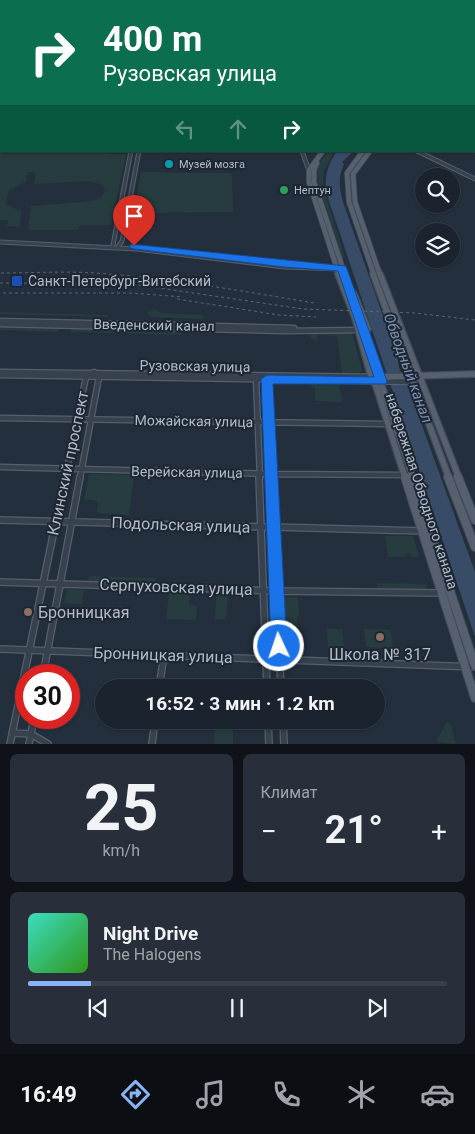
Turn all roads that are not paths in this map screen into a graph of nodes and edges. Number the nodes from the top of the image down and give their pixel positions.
1 (131, 152) edge
2 (138, 152) edge
3 (302, 152) edge
4 (321, 152) edge
5 (325, 152) edge
6 (362, 152) edge
7 (369, 152) edge
8 (420, 152) edge
9 (309, 170) junction
10 (127, 172) junction
11 (135, 172) junction
12 (475, 179) edge
13 (314, 182) junction
14 (119, 214) junction
15 (128, 214) junction
16 (0, 241) edge
17 (122, 245) junction
18 (115, 247) junction
19 (338, 269) junction
20 (0, 323) edge
21 (357, 330) junction
22 (370, 346) junction
23 (94, 372) junction
24 (0, 373) edge
25 (475, 374) edge
26 (262, 375) junction
27 (419, 375) junction
28 (86, 377) junction
29 (99, 377) junction
30 (256, 379) junction
31 (267, 379) junction
32 (372, 379) junction
33 (381, 379) junction
34 (412, 379) junction
35 (0, 418) edge
36 (77, 419) junction
37 (91, 420) junction
38 (258, 422) junction
39 (269, 422) junction
40 (388, 424) junction
41 (0, 467) edge
42 (67, 469) junction
43 (82, 470) junction
44 (259, 473) junction
45 (272, 474) junction
46 (404, 474) junction
47 (0, 520) edge
48 (475, 520) edge
49 (56, 522) junction
50 (72, 522) junction
51 (261, 527) junction
52 (274, 528) junction
53 (422, 531) junction
54 (475, 547) edge
55 (0, 582) edge
56 (43, 583) junction
57 (60, 584) junction
58 (263, 590) junction
59 (276, 591) junction
60 (442, 594) junction
61 (0, 649) edge
62 (29, 650) junction
63 (47, 651) junction
64 (164, 655) junction
65 (266, 659) junction
66 (280, 660) junction
67 (45, 664) edge
68 (465, 667) junction
69 (475, 667) edge
70 (161, 679) edge
71 (266, 679) edge
72 (281, 679) edge
73 (475, 698) edge
74 (32, 729) edge
75 (154, 729) edge
76 (268, 729) edge
77 (283, 729) edge
78 (12, 733) junction
79 (31, 734) junction
80 (10, 744) edge
81 (29, 744) edge
82 (48, 744) edge
83 (152, 744) edge
84 (269, 744) edge
85 (284, 744) edge

1 - 10 street
2 - 11 street
3 - 9 street
4 - 9 main road
5 - 13 main road
6 - 34 main road, набережная Обводного канала
7 - 27 main road
8 - 12 street
9 - 13 street
9 - 19 main road, набережная Обводного канала
10 - 11 street
10 - 14 street
11 - 15 street
13 - 19 main road, набережная Обводного канала
14 - 15 street
14 - 18 street
15 - 17 street
16 - 18 street
17 - 18 street
17 - 19 street
18 - 19 street
19 - 21 main road, набережная Обводного канала
19 - 22 main road, набережная Обводного канала
20 - 21 street, Введенский канал
21 - 22 street
21 - 32 main road, набережная Обводного канала
22 - 33 main road, набережная Обводного канала
23 - 24 street, Рузовская улица
23 - 26 street, Рузовская улица
23 - 28 street, Клинский проспект
23 - 29 street, Клинский проспект
24 - 28 street, Рузовская улица
25 - 27 main road, Рузовская улица
26 - 30 street
26 - 31 street
26 - 32 street, Рузовская улица
27 - 34 main road, Рузовская улица
27 - 48 main road
28 - 29 street, Рузовская улица
28 - 36 street, Клинский проспект
29 - 30 street, Рузовская улица
29 - 37 street, Клинский проспект
30 - 31 street, Рузовская улица
30 - 38 street
31 - 32 street, Рузовская улица
31 - 39 street
32 - 33 street, Рузовская улица
32 - 40 main road, набережная Обводного канала
33 - 34 main road, Рузовская улица
33 - 69 main road, набережная Обводного канала
34 - 54 main road, набережная Обводного канала
35 - 36 street, Можайская улица
36 - 37 street, Можайская улица
36 - 42 street, Клинский проспект
37 - 38 street, Можайская улица
37 - 43 street, Клинский проспект
38 - 39 street, Можайская улица
38 - 44 street
39 - 40 street, Можайская улица
39 - 45 street
40 - 46 main road, набережная Обводного канала
41 - 42 street, Верейская улица
42 - 43 street, Верейская улица
42 - 49 street, Клинский проспект
43 - 44 street, Верейская улица
43 - 50 street, Клинский проспект
44 - 45 street, Верейская улица
44 - 51 street
45 - 46 street, Верейская улица
45 - 52 street
46 - 53 main road, набережная Обводного канала
47 - 49 street, Подольская улица
49 - 50 street, Подольская улица
49 - 56 street, Клинский проспект
50 - 51 street, Подольская улица
50 - 57 street, Клинский проспект
51 - 52 street, Подольская улица
51 - 58 street
52 - 53 street, Подольская улица
52 - 59 street
53 - 60 main road, набережная Обводного канала
55 - 56 street, Серпуховская улица
56 - 57 street, Серпуховская улица
56 - 62 street, Клинский проспект
57 - 58 street, Серпуховская улица
57 - 63 street, Клинский проспект
58 - 59 street, Серпуховская улица
58 - 65 street
59 - 60 street, Серпуховская улица
59 - 66 street
60 - 68 main road, набережная Обводного канала
61 - 62 street, Бронницкая улица
62 - 63 street, Бронницкая улица
62 - 78 street, Клинский проспект
63 - 64 street, Бронницкая улица
63 - 67 street, Клинский проспект
64 - 65 street, Бронницкая улица
64 - 70 street
65 - 66 street, Бронницкая улица
65 - 71 street
66 - 68 street, Бронницкая улица
66 - 72 street
68 - 69 street, Бронницкая улица
68 - 73 main road, набережная Обводного канала
74 - 79 street
75 - 83 street
76 - 84 street
77 - 85 street
78 - 79 street
78 - 80 street, Клинский проспект
79 - 81 street
79 - 82 street

